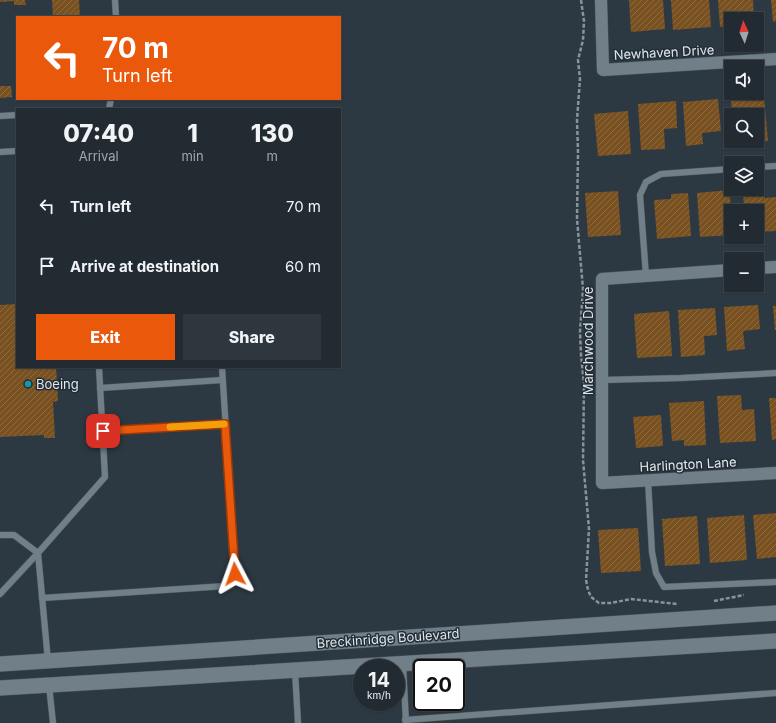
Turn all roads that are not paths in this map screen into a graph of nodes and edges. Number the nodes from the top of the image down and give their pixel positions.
1 (115, 0) edge
2 (601, 0) edge
3 (116, 16) edge
4 (776, 59) edge
5 (16, 115) edge
6 (0, 116) edge
7 (16, 151) edge
8 (0, 152) edge
9 (776, 166) edge
10 (764, 167) edge
11 (724, 170) edge
12 (776, 267) edge
13 (764, 268) edge
14 (724, 270) edge
15 (646, 276) junction
16 (99, 368) edge
17 (222, 368) edge
18 (776, 373) edge
19 (222, 380) junction
20 (602, 380) junction
21 (100, 388) junction
22 (225, 424) junction
23 (103, 431) junction
24 (776, 473) edge
25 (648, 480) junction
26 (602, 483) joint
27 (0, 535) edge
28 (38, 553) junction
29 (776, 582) edge
30 (0, 594) edge
31 (42, 598) junction
32 (776, 613) edge
33 (402, 637) junction
34 (776, 641) edge
35 (403, 659) edge
36 (48, 661) junction
37 (0, 664) edge
38 (405, 664) edge
39 (353, 667) edge
40 (295, 670) junction
41 (49, 685) junction
42 (0, 688) edge
43 (776, 693) edge
44 (405, 703) edge
45 (406, 722) edge
46 (53, 723) edge
47 (298, 723) edge

1 - 3 lane
2 - 4 street, Newhaven Drive
5 - 6 lane
7 - 8 lane
9 - 10 lane
11 - 15 lane
12 - 13 street
14 - 15 street, Marchwood Drive
15 - 20 street, Marchwood Drive
16 - 21 lane
17 - 19 lane
18 - 20 lane
19 - 21 lane
19 - 22 lane
20 - 26 street, Marchwood Drive
21 - 23 lane
22 - 23 lane
22 - 31 lane
23 - 28 lane
24 - 25 street, Harlington Lane
25 - 26 street, Harlington Lane
25 - 29 lane
27 - 28 lane
28 - 30 lane
28 - 31 lane
31 - 36 lane
32 - 33 street, Breckinridge Boulevard
33 - 35 street
33 - 36 street, Breckinridge Boulevard
34 - 38 street, Breckinridge Boulevard
36 - 37 street, Breckinridge Boulevard
36 - 41 street
39 - 40 street, Breckinridge Boulevard
40 - 41 street, Breckinridge Boulevard
40 - 47 lane
41 - 42 street, Breckinridge Boulevard
41 - 46 lane
43 - 45 lane
44 - 45 lane

